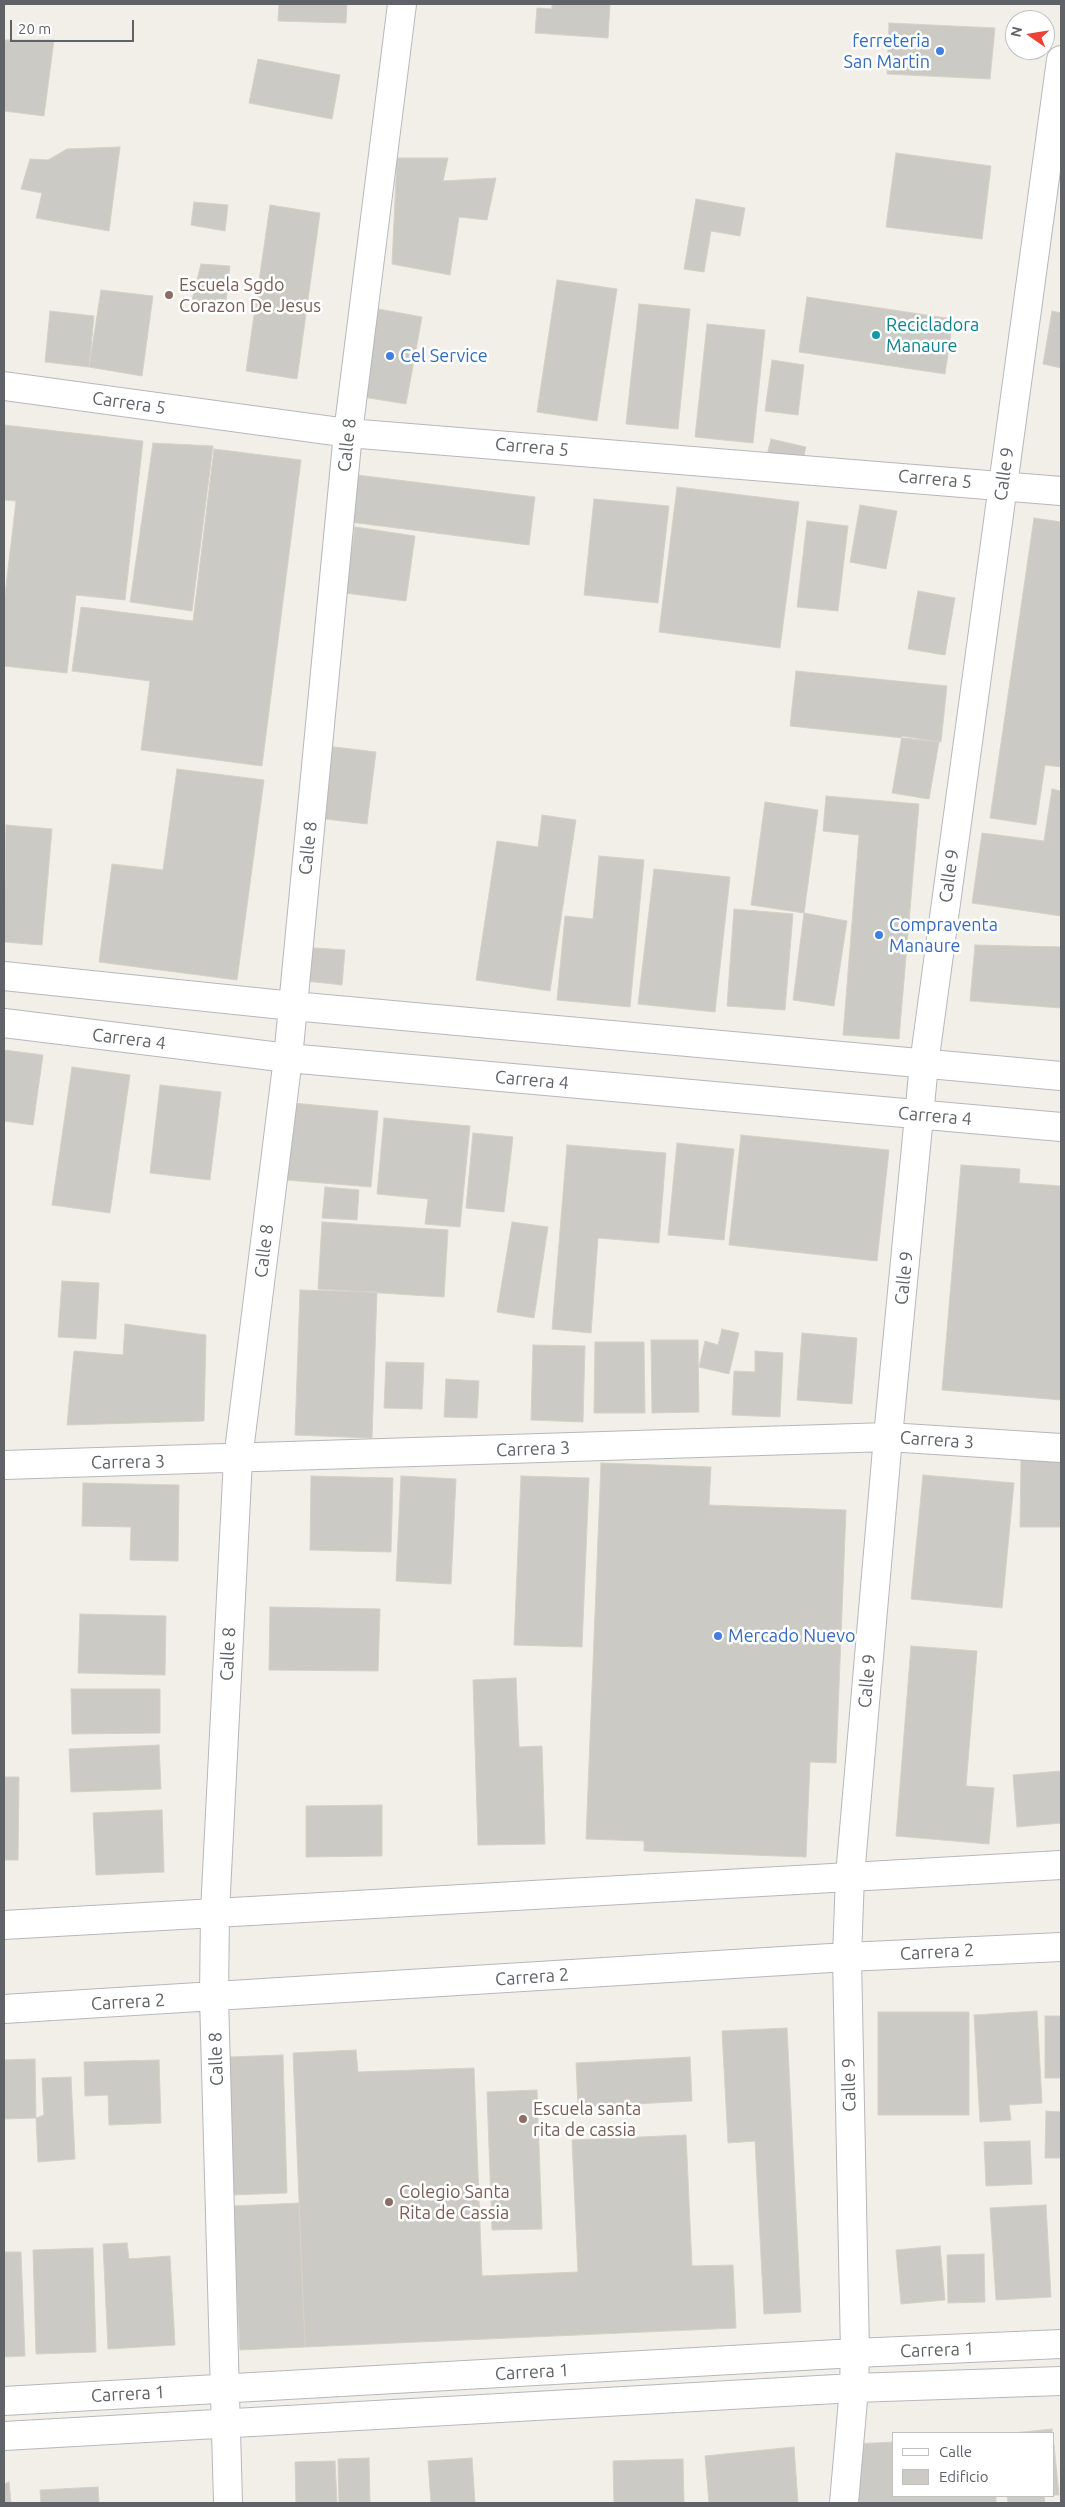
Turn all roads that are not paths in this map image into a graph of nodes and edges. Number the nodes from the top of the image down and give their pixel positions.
1 (402, 4) edge
2 (1061, 60) edge
3 (4, 386) edge
4 (348, 433) junction
5 (1002, 485) junction
6 (1061, 491) edge
7 (4, 976) edge
8 (293, 1006) junction
9 (4, 1023) edge
10 (288, 1058) junction
11 (924, 1064) junction
12 (1061, 1076) edge
13 (921, 1114) junction
14 (1061, 1128) edge
15 (888, 1437) junction
16 (1061, 1448) edge
17 (238, 1459) junction
18 (4, 1465) edge
19 (1061, 1865) edge
20 (850, 1876) junction
21 (215, 1912) junction
22 (4, 1925) edge
23 (1061, 1946) edge
24 (847, 1957) junction
25 (214, 1997) junction
26 (4, 2009) edge
27 (1061, 2344) edge
28 (855, 2353) junction
29 (1061, 2381) edge
30 (854, 2388) junction
31 (226, 2389) junction
32 (4, 2401) edge
33 (227, 2424) junction
34 (4, 2436) edge
35 (228, 2503) edge
36 (844, 2503) edge

1 - 4 street, Calle 8
2 - 5 street, Calle 9
3 - 4 street, Carrera 5
4 - 5 street, Carrera 5
4 - 8 street, Calle 8
5 - 6 street, Carrera 5
5 - 11 street, Calle 9
7 - 8 street
8 - 10 street, Calle 8
8 - 11 street
9 - 10 street, Carrera 4
10 - 13 street, Carrera 4
10 - 17 street, Calle 8
11 - 12 street
11 - 13 street, Calle 9
13 - 14 street, Carrera 4
13 - 15 street, Calle 9
15 - 16 street, Carrera 3
15 - 17 street, Carrera 3
15 - 20 street, Calle 9
17 - 18 street, Carrera 3
17 - 21 street, Calle 8
19 - 20 street
20 - 21 street
20 - 24 street, Calle 9
21 - 22 street
21 - 25 street, Calle 8
23 - 24 street, Carrera 2
24 - 25 street, Carrera 2
24 - 28 street, Calle 9
25 - 26 street, Carrera 2
25 - 31 street, Calle 8
27 - 28 street, Carrera 1
28 - 30 street, Calle 9
28 - 31 street, Carrera 1
29 - 30 street, Carrera 1
30 - 33 street, Carrera 1
30 - 36 street, Calle 9
31 - 32 street, Carrera 1
31 - 33 street, Calle 8
33 - 34 street, Carrera 1
33 - 35 street, Calle 8

